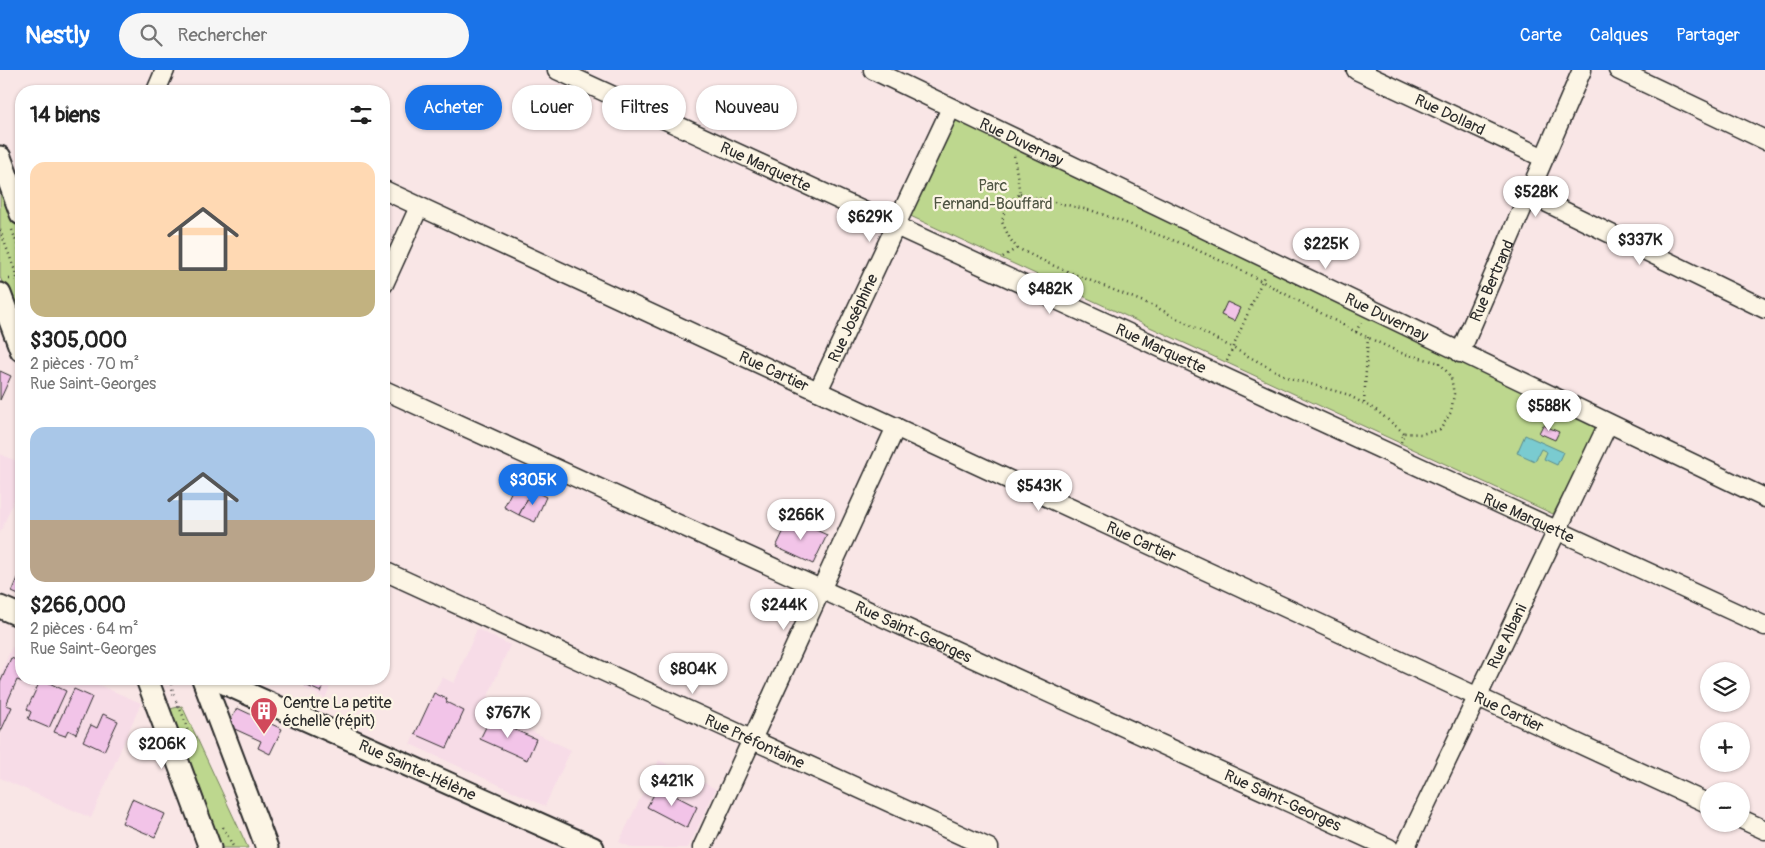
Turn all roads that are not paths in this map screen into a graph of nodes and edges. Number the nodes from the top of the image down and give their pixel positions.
1 (165, 70) edge
2 (557, 70) edge
3 (872, 70) edge
4 (1356, 70) edge
5 (1582, 70) edge
6 (1618, 70) edge
7 (159, 85) edge
8 (951, 108) junction
9 (1765, 140) edge
10 (0, 158) edge
11 (1544, 158) junction
12 (390, 193) edge
13 (1529, 194) junction
14 (15, 198) edge
15 (419, 206) junction
16 (896, 227) junction
17 (390, 271) edge
18 (0, 294) edge
19 (1765, 309) edge
20 (15, 334) edge
21 (1453, 349) junction
22 (818, 391) junction
23 (390, 393) edge
24 (1608, 424) junction
25 (896, 427) junction
26 (1765, 498) edge
27 (1556, 531) junction
28 (390, 574) edge
29 (821, 589) junction
30 (0, 607) edge
31 (15, 613) edge
32 (1765, 626) edge
33 (149, 685) edge
34 (205, 685) edge
35 (228, 685) edge
36 (1477, 697) junction
37 (752, 740) junction
38 (1700, 800) edge
39 (1750, 823) edge
40 (1765, 830) edge
41 (210, 848) edge
42 (267, 848) edge
43 (593, 848) edge
44 (702, 848) edge
45 (989, 848) edge
46 (1389, 848) edge
47 (1405, 848) edge

1 - 7 street
2 - 16 street, Rue Marquette
3 - 8 street, Rue Duvernay
4 - 11 street, Rue Dollard
5 - 11 street, Rue Bertrand
6 - 9 street
8 - 16 street, Rue Joséphine
8 - 21 street, Rue Duvernay
10 - 14 street
11 - 13 street, Rue Bertrand
12 - 15 street, Rue Cartier
13 - 19 street
13 - 21 street, Rue Bertrand
15 - 17 street
15 - 22 street, Rue Cartier
16 - 22 street, Rue Joséphine
16 - 27 street, Rue Marquette
18 - 20 street
21 - 24 street, Rue Duvernay
22 - 25 street, Rue Cartier
23 - 29 street, Rue Saint-Georges
24 - 26 street, Rue Duvernay
24 - 27 street, Rue Albani
25 - 29 street
25 - 36 street, Rue Cartier
27 - 32 street, Rue Marquette
27 - 36 street, Rue Albani
28 - 37 street, Rue Préfontaine
29 - 37 street
29 - 46 street, Rue Saint-Georges
30 - 31 street
33 - 41 street
34 - 42 street
35 - 43 street, Rue Sainte-Hélène
36 - 38 street, Rue Cartier
36 - 47 street, Rue Albani
37 - 44 street
37 - 45 street, Rue Préfontaine
39 - 40 street

